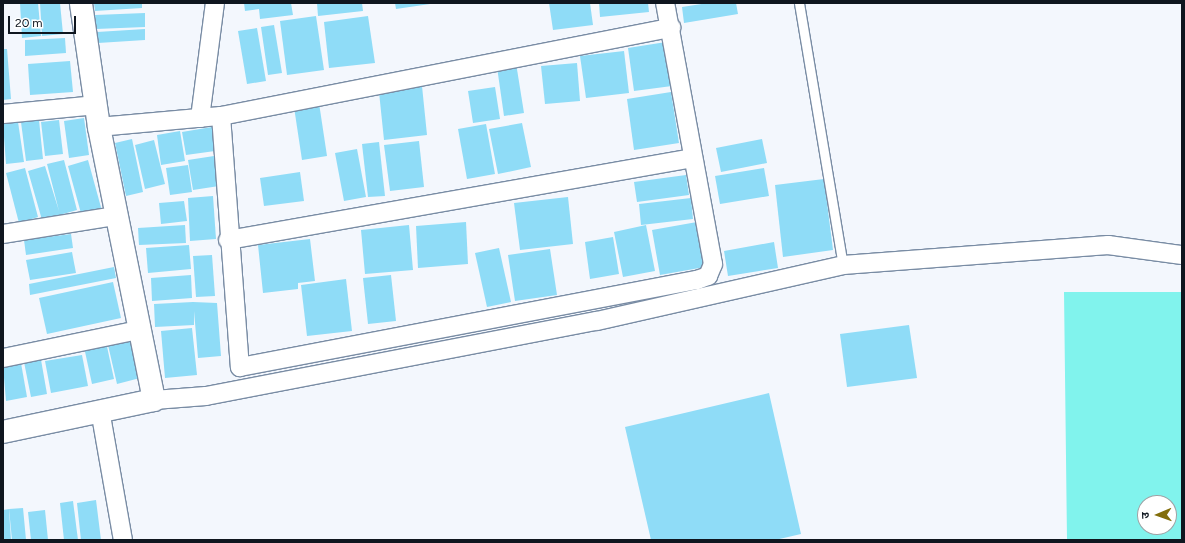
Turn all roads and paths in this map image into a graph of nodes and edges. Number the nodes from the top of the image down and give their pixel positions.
1 (81, 3) edge
2 (215, 3) edge
3 (665, 3) edge
4 (799, 3) edge
5 (671, 28) junction
6 (96, 105) junction
7 (3, 114) edge
8 (221, 116) junction
9 (200, 118) junction
10 (99, 127) junction
11 (692, 158) junction
12 (115, 216) junction
13 (3, 234) edge
14 (228, 240) junction
15 (1182, 255) edge
16 (843, 265) junction
17 (138, 330) junction
18 (3, 358) edge
19 (154, 400) junction
20 (100, 410) junction
21 (3, 432) edge
22 (123, 540) edge

1 - 6 street
2 - 9 street
3 - 5 street
4 - 16 lane
5 - 8 street
5 - 11 street
6 - 7 street
6 - 10 street
8 - 9 street
8 - 14 street
9 - 10 street
10 - 12 street
11 - 14 street
11 - 14 street
12 - 13 street
12 - 17 street
15 - 16 street
16 - 19 street
17 - 18 street
17 - 19 street
19 - 20 street
20 - 21 street
20 - 22 street

